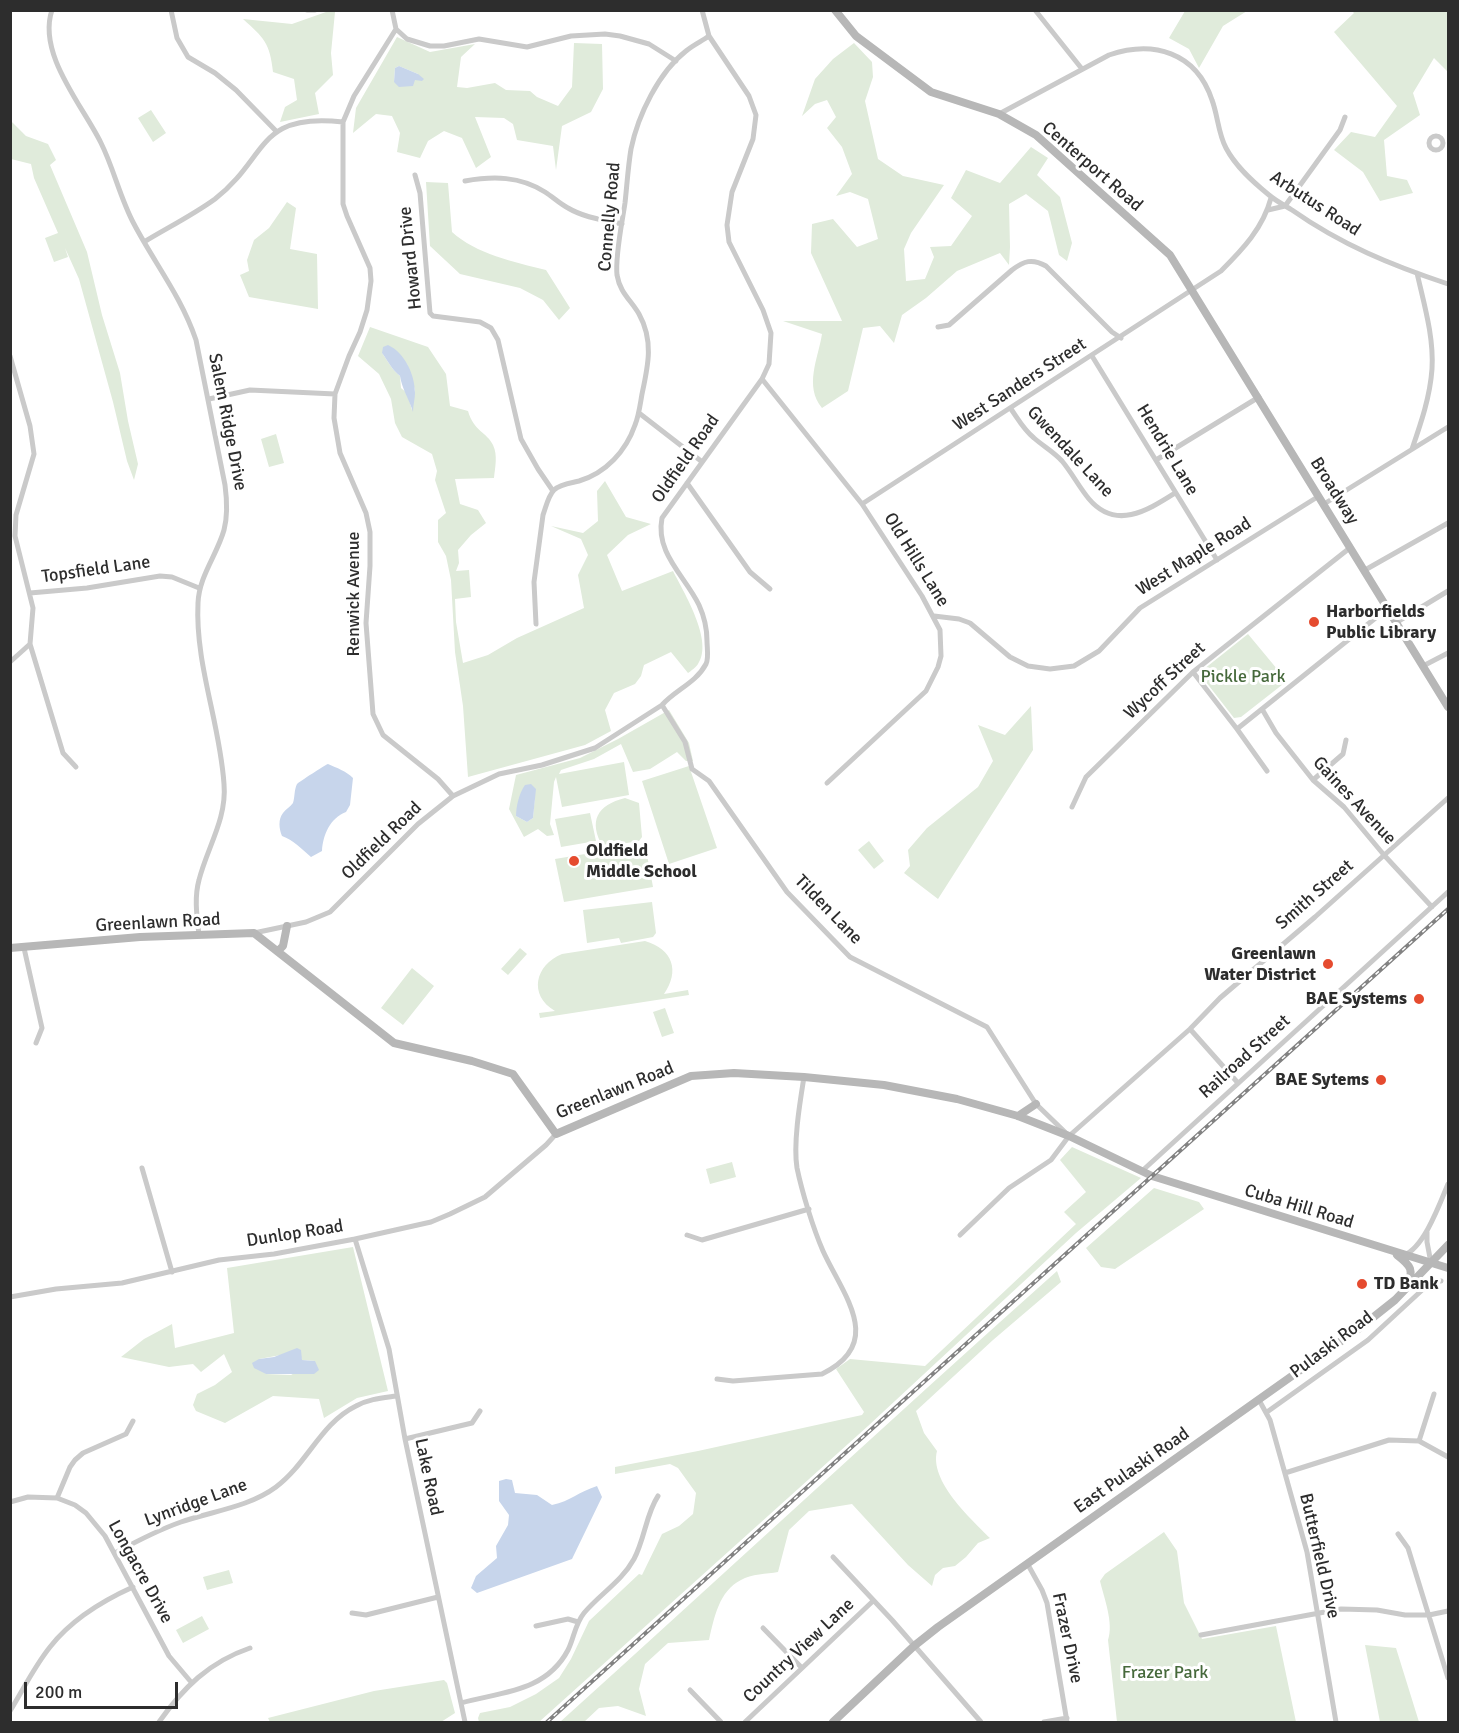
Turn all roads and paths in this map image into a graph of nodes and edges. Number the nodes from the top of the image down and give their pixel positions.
1 (52, 10) edge
2 (171, 10) edge
3 (307, 10) edge
4 (315, 10) edge
5 (392, 10) edge
6 (702, 10) edge
7 (835, 10) edge
8 (1035, 10) edge
9 (396, 28) junction
10 (709, 36) junction
11 (675, 61) junction
12 (1082, 69) junction
13 (999, 114) junction
14 (1345, 117) dead end
15 (343, 122) junction
16 (276, 131) junction
17 (1439, 150) dead end
18 (1448, 153) edge
19 (415, 175) dead end
20 (465, 181) dead end
21 (1271, 198) junction
22 (1285, 206) junction
23 (1268, 210) junction
24 (622, 224) junction
25 (144, 242) junction
26 (1417, 273) junction
27 (1449, 284) edge
28 (1193, 291) junction
29 (938, 327) dead end
30 (1121, 338) junction
31 (10, 356) edge
32 (1092, 356) junction
33 (762, 379) junction
34 (335, 394) junction
35 (1259, 397) junction
36 (208, 399) junction
37 (1011, 409) junction
38 (639, 412) junction
39 (1449, 427) edge
40 (1412, 449) junction
41 (1156, 460) junction
42 (701, 461) junction
43 (687, 483) junction
44 (553, 491) junction
45 (1175, 493) junction
46 (1321, 500) junction
47 (862, 504) junction
48 (1449, 523) edge
49 (1351, 547) junction
50 (1217, 560) junction
51 (1365, 570) junction
52 (199, 588) junction
53 (770, 590) dead end
54 (1449, 591) edge
55 (30, 593) junction
56 (1389, 608) junction
57 (934, 616) junction
58 (1397, 622) junction
59 (536, 624) dead end
60 (30, 644) junction
61 (1449, 653) edge
62 (10, 662) edge
63 (1423, 666) junction
64 (1193, 672) junction
65 (662, 705) junction
66 (1449, 707) edge
67 (1262, 709) junction
68 (1237, 729) junction
69 (1346, 740) dead end
70 (76, 767) dead end
71 (1267, 771) dead end
72 (1313, 780) junction
73 (826, 783) dead end
74 (453, 796) junction
75 (1449, 798) edge
76 (1072, 807) dead end
77 (1384, 855) junction
78 (1449, 892) edge
79 (1432, 907) junction
80 (287, 926) junction
81 (254, 933) junction
82 (199, 935) junction
83 (10, 948) edge
84 (24, 948) junction
85 (278, 951) junction
86 (1190, 1029) junction
87 (36, 1043) dead end
88 (804, 1077) junction
89 (1238, 1083) junction
90 (1036, 1104) junction
91 (1018, 1116) junction
92 (556, 1134) junction
93 (1069, 1136) junction
94 (142, 1168) dead end
95 (1142, 1171) junction
96 (1449, 1184) edge
97 (809, 1209) junction
98 (1429, 1225) junction
99 (687, 1235) dead end
100 (960, 1235) dead end
101 (355, 1239) junction
102 (1449, 1245) edge
103 (1391, 1251) junction
104 (1404, 1255) junction
105 (1431, 1263) junction
106 (1449, 1268) edge
107 (172, 1272) junction
108 (1441, 1281) dead end
109 (10, 1298) edge
110 (1395, 1300) junction
111 (717, 1379) dead end
112 (1434, 1394) dead end
113 (396, 1396) junction
114 (1259, 1400) junction
115 (480, 1411) dead end
116 (1267, 1412) junction
117 (133, 1421) dead end
118 (405, 1439) junction
119 (1419, 1441) junction
120 (1449, 1456) edge
121 (1285, 1473) junction
122 (658, 1496) dead end
123 (57, 1498) junction
124 (10, 1502) edge
125 (1398, 1534) dead end
126 (115, 1553) junction
127 (833, 1557) dead end
128 (1027, 1563) junction
129 (133, 1587) junction
130 (438, 1597) junction
131 (873, 1601) junction
132 (1449, 1611) edge
133 (351, 1613) dead end
134 (1317, 1614) junction
135 (1429, 1615) junction
136 (578, 1622) junction
137 (536, 1626) dead end
138 (763, 1628) dead end
139 (1201, 1635) dead end
140 (914, 1646) junction
141 (249, 1648) dead end
142 (802, 1668) junction
143 (1449, 1678) edge
144 (191, 1682) junction
145 (690, 1690) dead end
146 (461, 1703) junction
147 (10, 1711) edge
148 (1067, 1720) edge
149 (159, 1722) edge
150 (465, 1722) edge
151 (721, 1722) edge
152 (745, 1722) edge
153 (833, 1722) edge
154 (981, 1722) edge
155 (1044, 1722) edge
156 (1336, 1722) edge

1 - 25 street, Salem Ridge Drive
2 - 16 street
3 - 4 street
5 - 9 street
6 - 10 street, Oldfield Road
7 - 13 main road, Centerport Road
8 - 12 street
9 - 11 street
9 - 15 street, Renwick Avenue
10 - 11 street, Connelly Road
10 - 33 street, Oldfield Road
11 - 24 street, Connelly Road
12 - 13 street, Arbutus Road
12 - 21 street, Arbutus Road
13 - 28 main road, Centerport Road
14 - 22 street
15 - 16 street
15 - 34 street, Renwick Avenue
16 - 25 street
17 - 18 street
19 - 44 street, Howard Drive
20 - 24 street
21 - 22 street, Arbutus Road
21 - 23 street, West Sanders Street
22 - 23 street
22 - 26 street, Arbutus Road
23 - 28 street, West Sanders Street
24 - 38 street, Connelly Road
25 - 36 street, Salem Ridge Drive
26 - 27 street, Arbutus Road
26 - 40 street
28 - 30 street, West Sanders Street
28 - 35 main road, Broadway
29 - 30 street
30 - 32 street, West Sanders Street
31 - 55 street
32 - 37 street, West Sanders Street
32 - 41 street, Hendrie Lane
33 - 42 street, Oldfield Road
33 - 47 street, Old Hills Lane
34 - 36 street
34 - 74 street, Renwick Avenue
35 - 41 street
35 - 46 main road, Broadway
36 - 52 street, Salem Ridge Drive
37 - 45 street, Gwendale Lane
37 - 47 street, West Sanders Street
38 - 42 street
38 - 44 street, Connelly Road
39 - 40 street, West Maple Road
40 - 46 street, West Maple Road
41 - 45 street, Hendrie Lane
42 - 43 street, Oldfield Road
43 - 53 street
43 - 65 street, Oldfield Road
44 - 59 street
45 - 50 street, Hendrie Lane
46 - 49 main road, Broadway
46 - 50 street, West Maple Road
47 - 57 street, Old Hills Lane
48 - 51 street
49 - 51 main road, Broadway
49 - 64 street, Wycoff Street
50 - 57 street, West Maple Road
51 - 56 main road, Broadway
52 - 55 street, Topsfield Lane
52 - 82 street, Salem Ridge Drive
54 - 58 street
55 - 60 street
56 - 58 main road, Broadway
56 - 67 street
57 - 73 street, Old Hills Lane
58 - 63 main road, Broadway
60 - 62 street
60 - 70 street
61 - 63 street
63 - 66 main road, Broadway
64 - 68 street
64 - 76 street, Wycoff Street
65 - 74 street, Oldfield Road
65 - 90 street, Tilden Lane
67 - 68 street
67 - 72 street, Gaines Avenue
68 - 71 street
69 - 72 street
72 - 77 street, Gaines Avenue
74 - 80 street, Oldfield Road
75 - 77 street, Smith Street
77 - 79 street, Gaines Avenue
77 - 86 street, Smith Street
78 - 79 street, Railroad Street
79 - 89 street, Railroad Street
80 - 81 street, Oldfield Road
80 - 85 main road
81 - 82 main road, Greenlawn Road
81 - 85 main road, Greenlawn Road
82 - 84 main road, Greenlawn Road
83 - 84 main road, Greenlawn Road
84 - 87 street
85 - 92 main road, Greenlawn Road
86 - 89 street
86 - 93 street, Smith Street
88 - 91 main road, Greenlawn Road
88 - 92 main road, Greenlawn Road
88 - 97 street
89 - 95 street, Railroad Street
90 - 91 main road
90 - 93 street, Tilden Lane
91 - 93 main road, Greenlawn Road
92 - 101 street, Dunlop Road
93 - 95 main road, Greenlawn Road
93 - 100 street, Smith Street
94 - 107 street
95 - 103 main road, Cuba Hill Road
96 - 98 street
97 - 99 street
97 - 111 street
98 - 104 street
98 - 105 street
101 - 107 street, Dunlop Road
101 - 113 street, Lake Road
102 - 105 main road, East Pulaski Road
103 - 104 main road, Cuba Hill Road
103 - 110 main road
104 - 105 main road, Cuba Hill Road
105 - 106 main road, Cuba Hill Road
105 - 110 main road, East Pulaski Road
107 - 109 street, Dunlop Road
108 - 116 street, Pulaski Road
110 - 114 main road, East Pulaski Road
112 - 119 street
113 - 118 street, Lake Road
113 - 126 street, Lynridge Lane
114 - 116 street, Butterfield Drive
114 - 128 main road, East Pulaski Road
115 - 118 street
116 - 121 street, Butterfield Drive
117 - 123 street
118 - 130 street, Lake Road
119 - 120 street
119 - 121 street
121 - 134 street, Butterfield Drive
122 - 136 street
123 - 124 street, Longacre Drive
123 - 126 street, Longacre Drive
125 - 135 street
126 - 129 street, Longacre Drive
127 - 131 street
128 - 140 main road, East Pulaski Road
128 - 148 street, Frazer Drive
129 - 144 street, Longacre Drive
129 - 147 street
130 - 133 street
130 - 146 street, Lake Road
131 - 140 street
131 - 142 street, Country View Lane
132 - 135 street
134 - 135 street
134 - 139 street
134 - 156 street, Butterfield Drive
135 - 143 street
136 - 137 street
136 - 146 street
138 - 142 street
140 - 153 main road, East Pulaski Road
140 - 154 street
141 - 144 street
142 - 152 street, Country View Lane
144 - 149 street
145 - 151 street
146 - 150 street, Lake Road
148 - 155 street

